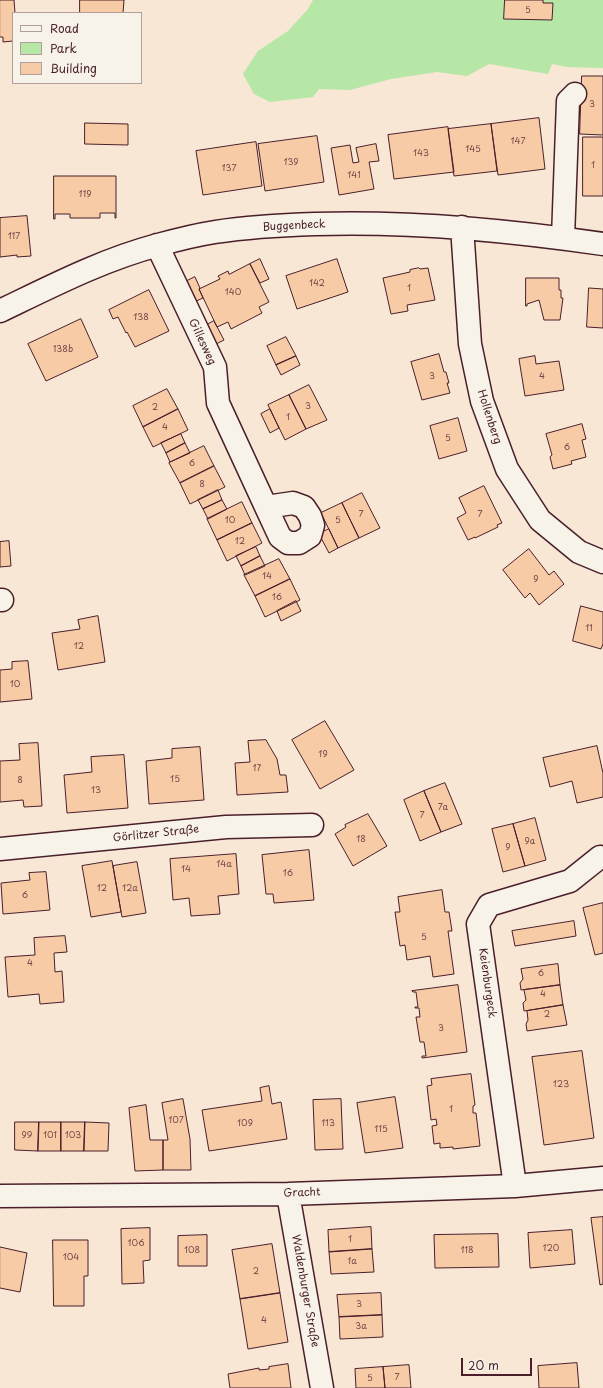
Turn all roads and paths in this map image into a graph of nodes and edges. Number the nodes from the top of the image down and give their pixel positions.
1 (575, 94) dead end
2 (462, 227) junction
3 (563, 238) junction
4 (603, 244) edge
5 (157, 245) junction
6 (0, 311) edge
7 (266, 507) dead end
8 (603, 562) edge
9 (312, 825) dead end
10 (0, 849) edge
11 (600, 857) dead end
12 (603, 1178) edge
13 (515, 1186) junction
14 (288, 1194) junction
15 (0, 1196) edge
16 (322, 1388) edge

1 - 3 street
2 - 3 street, Buggenbeck
2 - 5 street, Buggenbeck
2 - 8 street, Hollenberg
3 - 4 street, Buggenbeck
5 - 6 street, Buggenbeck
5 - 7 street, Gillesweg
9 - 10 street, Görlitzer Straße
11 - 13 street, Keienburgeck
12 - 13 street, Gracht
13 - 14 street, Gracht
14 - 15 street, Gracht
14 - 16 street, Waldenburger Straße

